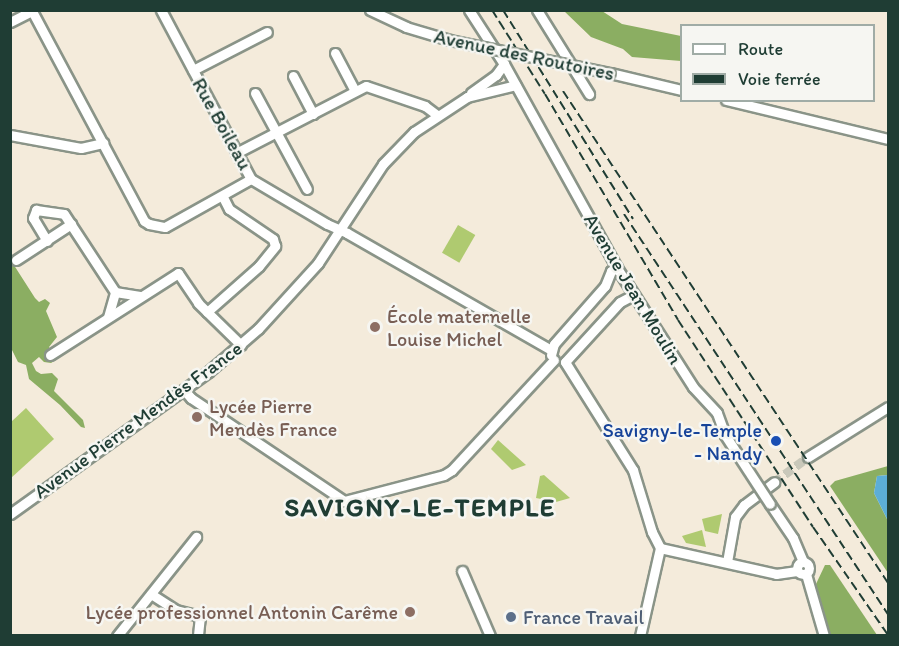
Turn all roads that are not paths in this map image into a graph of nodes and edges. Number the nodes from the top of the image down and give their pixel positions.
1 (161, 10) edge
2 (370, 10) edge
3 (469, 10) edge
4 (537, 10) edge
5 (10, 22) edge
6 (267, 32) dead end
7 (335, 53) dead end
8 (504, 64) junction
9 (193, 70) junction
10 (293, 76) dead end
11 (516, 86) junction
12 (680, 90) edge
13 (355, 91) junction
14 (255, 93) dead end
15 (589, 94) dead end
16 (467, 97) junction
17 (734, 102) edge
18 (313, 114) junction
19 (437, 115) junction
20 (276, 133) junction
21 (10, 135) edge
22 (888, 139) edge
23 (103, 143) junction
24 (236, 153) junction
25 (252, 178) junction
26 (307, 189) dead end
27 (223, 196) junction
28 (71, 224) junction
29 (340, 232) junction
30 (47, 241) junction
31 (16, 260) dead end
32 (617, 268) junction
33 (115, 292) junction
34 (633, 295) junction
35 (140, 296) junction
36 (207, 312) junction
37 (108, 317) junction
38 (241, 345) junction
39 (50, 355) dead end
40 (552, 355) junction
41 (565, 362) junction
42 (184, 390) junction
43 (888, 407) edge
44 (808, 457) tunnel mouth
45 (774, 482) tunnel mouth
46 (10, 514) edge
47 (196, 537) dead end
48 (660, 548) junction
49 (727, 562) junction
50 (462, 571) dead end
51 (801, 572) junction
52 (151, 594) junction
53 (117, 636) edge
54 (198, 636) edge
55 (490, 636) edge
56 (640, 636) edge
57 (824, 636) edge

1 - 9 street, Rue Boileau
2 - 12 street, Avenue des Routoires, bridge
3 - 8 street, Avenue Jean Moulin
4 - 15 street
5 - 23 street
6 - 9 street
7 - 13 street
8 - 11 street, Avenue Jean Moulin
8 - 16 street
9 - 24 street, Rue Boileau
10 - 18 street
11 - 16 street, Avenue Pierre Mendès France
11 - 32 street, Avenue Jean Moulin
13 - 18 street
13 - 19 street
14 - 20 street
16 - 19 street, Avenue Pierre Mendès France
17 - 22 street
18 - 20 street
19 - 29 street, Avenue Pierre Mendès France
20 - 24 street
20 - 26 street
21 - 23 street
23 - 27 street
24 - 25 street, Rue Boileau
25 - 27 street
25 - 29 street, Rue Boileau
27 - 36 street
28 - 30 street
28 - 30 street
28 - 33 street
29 - 38 street, Avenue Pierre Mendès France
29 - 40 street, Rue Boileau
30 - 31 street
32 - 34 street, Avenue Jean Moulin
32 - 40 street
33 - 35 street
33 - 37 street
34 - 41 street
34 - 51 street, Avenue Jean Moulin, bridge
35 - 36 street
35 - 37 street
36 - 38 street
37 - 39 street
38 - 42 street, Avenue Pierre Mendès France
40 - 41 street, Rue Boileau
40 - 42 street
41 - 48 street
42 - 46 street, Avenue Pierre Mendès France
43 - 44 street
45 - 49 street
47 - 52 street
48 - 49 street
48 - 56 street
49 - 51 street
50 - 55 street
51 - 57 street
52 - 53 street
52 - 54 street

